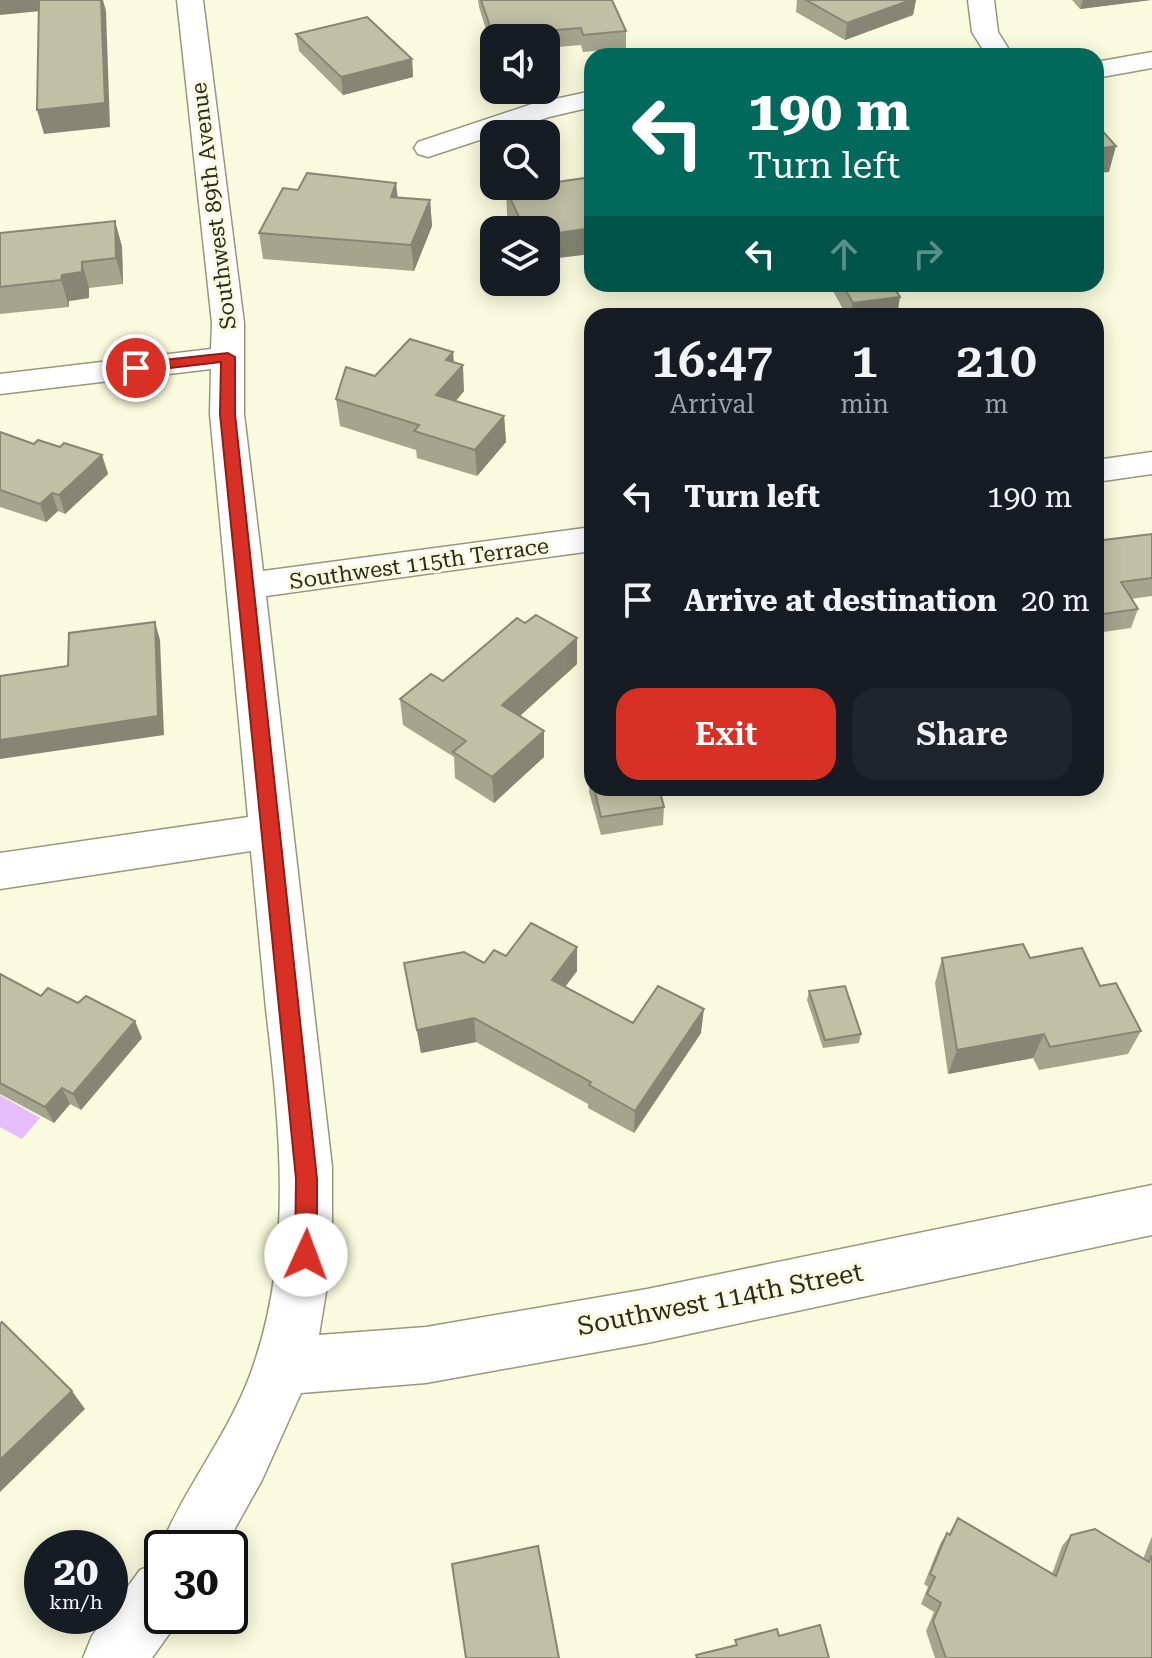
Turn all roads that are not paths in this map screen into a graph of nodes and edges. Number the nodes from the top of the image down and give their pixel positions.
1 (190, 0) edge
2 (981, 0) edge
3 (995, 48) edge
4 (1152, 60) edge
5 (1104, 69) edge
6 (584, 101) edge
7 (428, 148) dead end
8 (228, 357) junction
9 (0, 384) edge
10 (1152, 463) edge
11 (1104, 470) edge
12 (584, 540) edge
13 (245, 586) junction
14 (271, 831) junction
15 (0, 871) edge
16 (1152, 1210) edge
17 (284, 1366) junction
18 (201, 1530) edge
19 (144, 1617) edge
20 (114, 1658) edge

1 - 8 street, Southwest 89th Avenue
2 - 3 street
4 - 5 street
6 - 7 street
8 - 9 street
8 - 13 street, Southwest 89th Avenue
10 - 11 street
12 - 13 street, Southwest 115th Terrace
13 - 14 street, Southwest 89th Avenue
14 - 15 street
14 - 17 street, Southwest 89th Avenue
16 - 17 street, Southwest 114th Street
17 - 18 street, Southwest 89th Avenue
19 - 20 street

